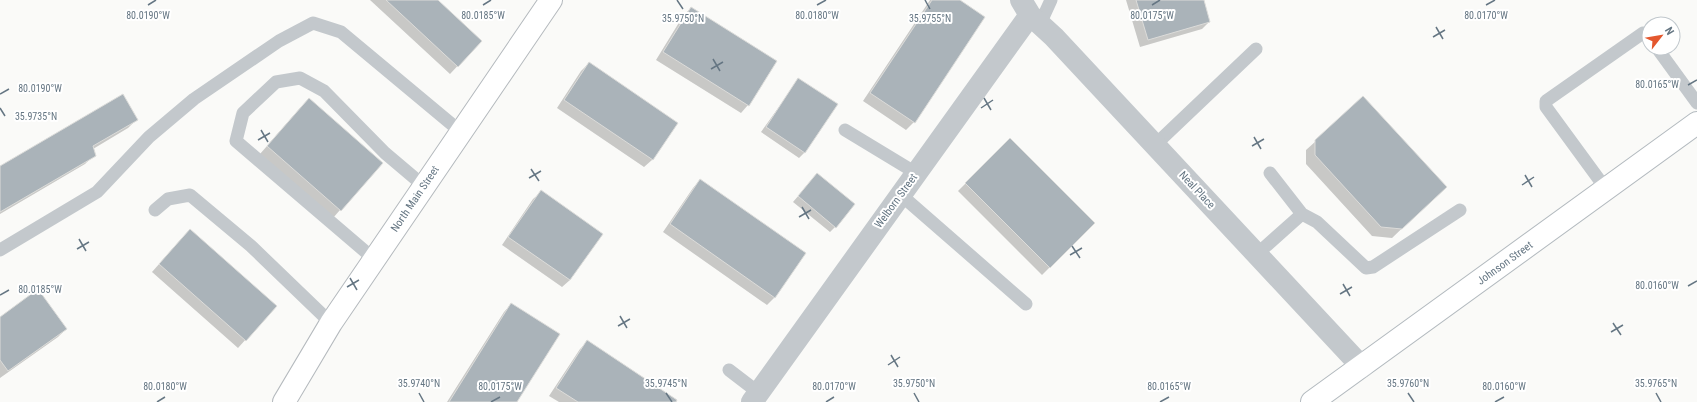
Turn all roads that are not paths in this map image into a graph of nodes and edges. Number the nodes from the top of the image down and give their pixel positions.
1 (551, 0) edge
2 (1050, 0) edge
3 (1031, 13) edge
4 (1641, 34) edge
5 (1256, 49) dead end
6 (1663, 56) edge
7 (1697, 103) edge
8 (1697, 123) edge
9 (845, 130) dead end
10 (461, 132) junction
11 (1155, 145) junction
12 (916, 173) junction
13 (1270, 173) dead end
14 (424, 186) junction
15 (1606, 189) junction
16 (901, 195) junction
17 (155, 210) dead end
18 (1460, 210) dead end
19 (1302, 214) junction
20 (0, 250) edge
21 (1257, 254) junction
22 (374, 259) junction
23 (1026, 304) dead end
24 (331, 323) junction
25 (1362, 366) junction
26 (729, 370) dead end
27 (756, 397) edge
28 (284, 402) edge
29 (1312, 402) edge

1 - 10 main road, North Main Street
2 - 3 lane
3 - 11 street, Neal Place
3 - 12 street, Welborn Street
4 - 15 lane
5 - 11 lane
6 - 7 lane
8 - 15 main road, Johnson Street
9 - 12 lane
10 - 14 main road, North Main Street
10 - 20 lane
11 - 21 street, Neal Place
12 - 16 street, Welborn Street
13 - 19 lane
14 - 22 main road, North Main Street
14 - 22 lane
15 - 25 main road, Johnson Street
16 - 23 lane
16 - 27 street, Welborn Street
17 - 24 lane
18 - 19 lane
19 - 21 lane
21 - 25 street, Neal Place
22 - 24 main road, North Main Street
24 - 28 main road, North Main Street
25 - 29 main road, Johnson Street
26 - 27 lane

